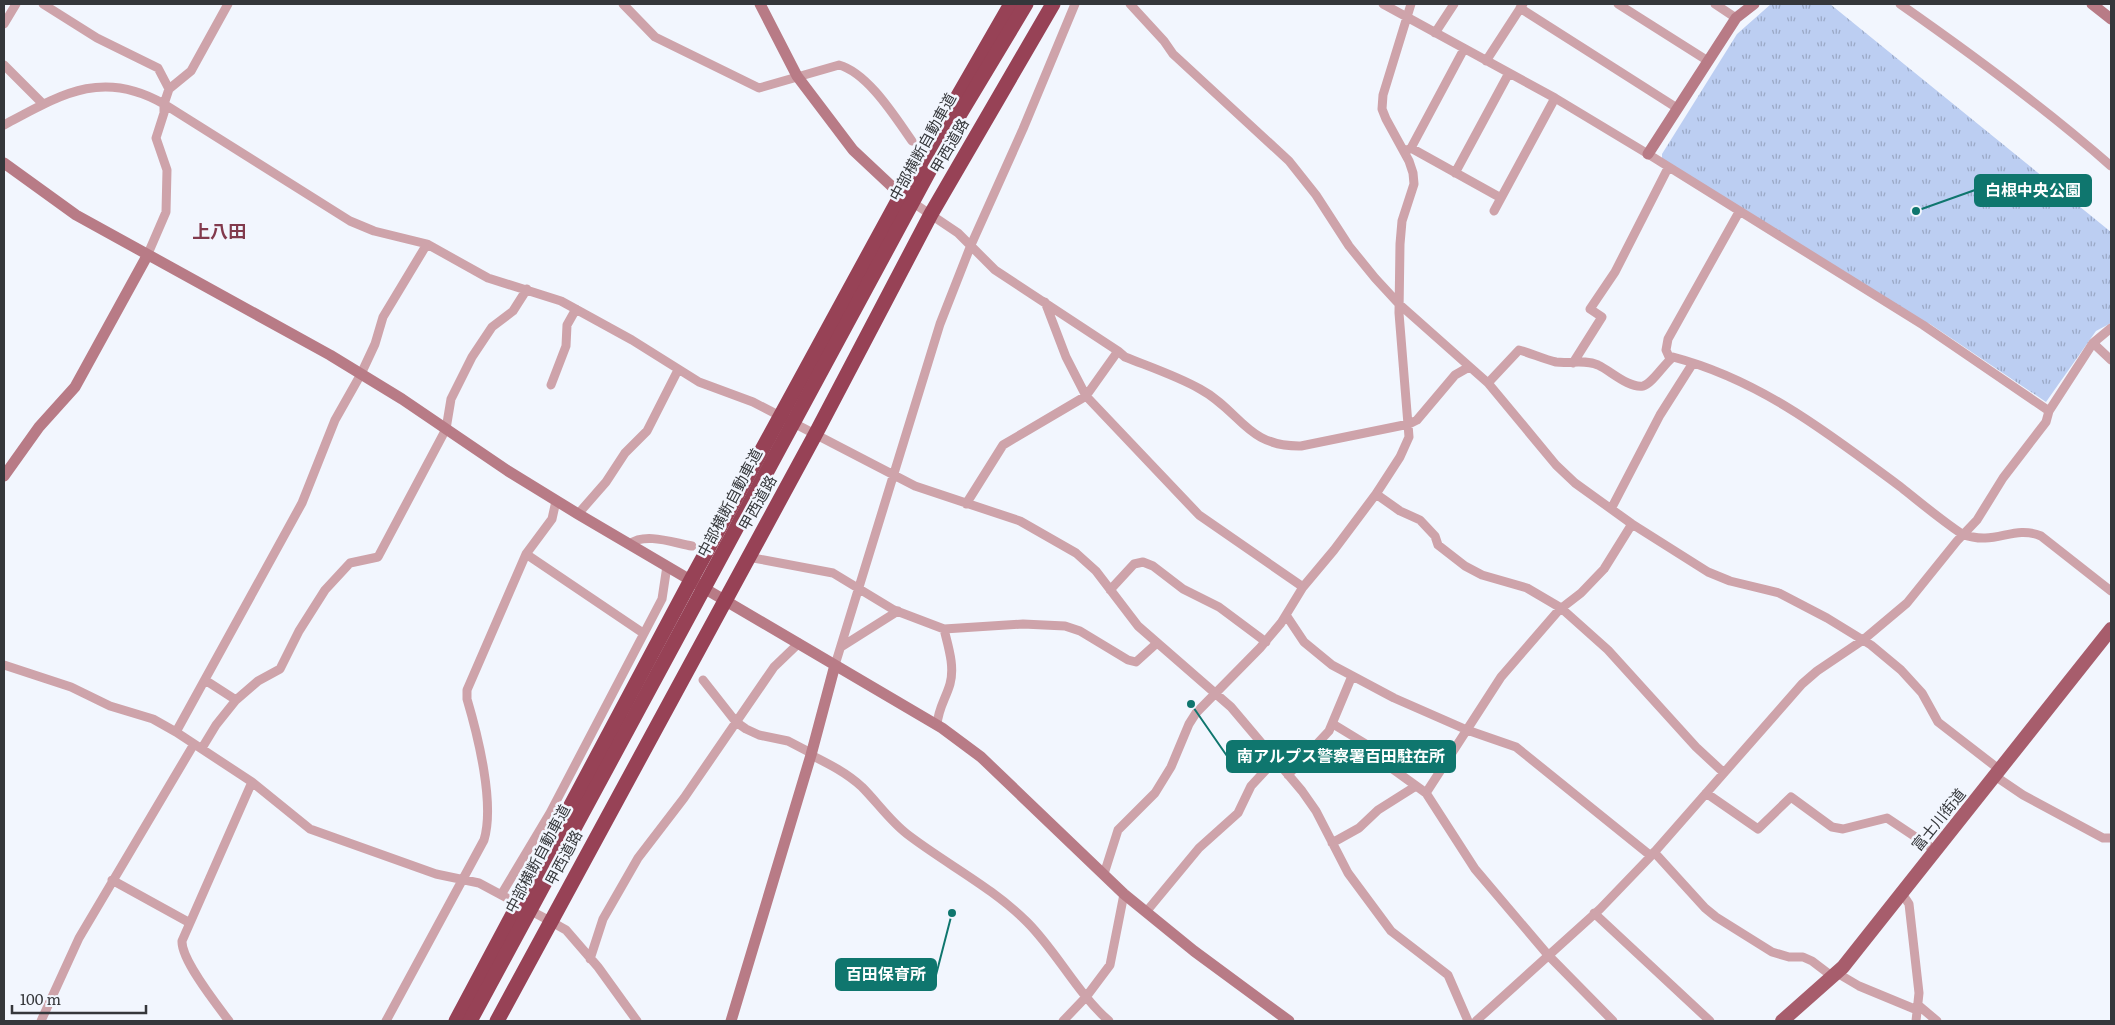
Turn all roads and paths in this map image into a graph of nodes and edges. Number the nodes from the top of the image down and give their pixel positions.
1 (16, 4) edge
2 (43, 4) edge
3 (228, 4) edge
4 (623, 4) edge
5 (760, 4) edge
6 (1011, 4) edge
7 (1017, 4) edge
8 (1026, 4) edge
9 (1053, 4) edge
10 (1075, 4) edge
11 (1130, 4) edge
12 (1383, 4) edge
13 (1410, 4) edge
14 (1454, 4) edge
15 (1618, 4) edge
16 (1715, 4) edge
17 (1754, 4) edge
18 (1900, 4) edge
19 (2092, 4) edge
20 (1522, 6) edge
21 (1407, 18) junction
22 (1736, 18) junction
23 (2111, 19) edge
24 (4, 24) edge
25 (1435, 33) junction
26 (1464, 49) junction
27 (1486, 60) junction
28 (1708, 61) junction
29 (4, 65) edge
30 (1509, 73) junction
31 (797, 76) junction
32 (168, 89) junction
33 (1554, 98) junction
34 (43, 104) junction
35 (164, 104) junction
36 (1677, 108) junction
37 (4, 125) edge
38 (912, 141) dead end
39 (1407, 150) junction
40 (1648, 154) junction
41 (4, 163) edge
42 (2111, 166) edge
43 (1668, 168) junction
44 (1455, 173) junction
45 (900, 194) junction
46 (1501, 198) junction
47 (1494, 211) dead end
48 (1739, 212) junction
49 (931, 214) junction
50 (427, 244) junction
51 (972, 245) junction
52 (147, 256) junction
53 (527, 289) junction
54 (1045, 302) junction
55 (1399, 304) junction
56 (576, 310) junction
57 (2111, 328) edge
58 (2093, 343) junction
59 (1118, 351) junction
60 (1670, 359) junction
61 (2111, 360) edge
62 (1573, 363) junction
63 (1693, 363) junction
64 (1469, 368) junction
65 (678, 370) junction
66 (361, 374) junction
67 (1488, 383) junction
68 (551, 385) dead end
69 (1086, 396) junction
70 (2048, 411) junction
71 (780, 417) junction
72 (1409, 424) junction
73 (446, 430) junction
74 (815, 435) junction
75 (893, 475) junction
76 (4, 476) edge
77 (1376, 494) junction
78 (556, 500) junction
79 (966, 504) junction
80 (1611, 509) junction
81 (578, 514) junction
82 (1632, 524) junction
83 (1962, 534) junction
84 (630, 544) junction
85 (692, 546) dead end
86 (526, 554) junction
87 (748, 557) junction
88 (667, 566) junction
89 (691, 580) junction
90 (1303, 587) junction
91 (858, 590) junction
92 (1110, 590) junction
93 (2111, 591) edge
94 (725, 599) junction
95 (1561, 608) junction
96 (898, 611) junction
97 (1286, 615) junction
98 (944, 629) junction
99 (2111, 630) edge
100 (643, 633) junction
101 (1863, 640) junction
102 (1266, 642) junction
103 (799, 643) junction
104 (1157, 643) junction
105 (841, 648) junction
106 (4, 665) edge
107 (835, 665) junction
108 (1352, 676) junction
109 (205, 680) junction
110 (703, 680) dead end
111 (1216, 693) junction
112 (236, 700) junction
113 (736, 722) junction
114 (937, 724) junction
115 (1333, 724) junction
116 (1466, 730) junction
117 (176, 732) junction
118 (198, 746) junction
119 (811, 754) junction
120 (1275, 760) junction
121 (1724, 773) junction
122 (1998, 773) junction
123 (1288, 775) junction
124 (252, 782) junction
125 (1416, 786) junction
126 (1426, 793) junction
127 (1706, 794) junction
128 (2111, 838) edge
129 (1332, 844) junction
130 (1935, 850) junction
131 (1653, 854) junction
132 (1104, 874) junction
133 (463, 879) junction
134 (112, 880) junction
135 (1901, 892) junction
136 (1124, 894) junction
137 (501, 895) junction
138 (519, 905) junction
139 (1146, 912) junction
140 (1594, 914) junction
141 (550, 921) junction
142 (190, 923) junction
143 (1548, 955) junction
144 (590, 959) junction
145 (1835, 975) junction
146 (1086, 997) junction
147 (1918, 1008) junction
148 (41, 1021) edge
149 (229, 1021) edge
150 (386, 1021) edge
151 (456, 1021) edge
152 (463, 1021) edge
153 (470, 1021) edge
154 (497, 1021) edge
155 (637, 1021) edge
156 (731, 1021) edge
157 (1063, 1021) edge
158 (1109, 1021) edge
159 (1289, 1021) edge
160 (1468, 1021) edge
161 (1476, 1021) edge
162 (1613, 1021) edge
163 (1710, 1021) edge
164 (1782, 1021) edge
165 (1916, 1021) edge
166 (1937, 1021) edge

1 - 24 street
2 - 32 street
3 - 32 street
4 - 31 street
5 - 31 street
6 - 45 highway, 甲西道路
7 - 152 highway, 中部横断自動車道
8 - 153 highway, 中部横断自動車道, bridge
9 - 49 highway, 甲西道路
10 - 51 street
11 - 55 street
12 - 21 street
13 - 21 street
14 - 25 street
15 - 28 street
16 - 22 street
17 - 22 street
18 - 42 street
19 - 23 street
20 - 27 street
20 - 36 street
21 - 25 street
21 - 39 street
22 - 28 street
25 - 26 street
26 - 27 street
26 - 39 street
27 - 30 street
28 - 36 street
29 - 34 street
30 - 33 street
30 - 44 street
31 - 38 street
31 - 45 street
32 - 35 street
33 - 40 street
33 - 46 street
34 - 35 street
34 - 37 street
35 - 50 street
35 - 52 street
36 - 40 street
39 - 44 street
39 - 55 street
40 - 43 street
41 - 52 street
43 - 48 street
43 - 62 street
44 - 46 street
45 - 49 street
45 - 71 highway, 甲西道路
46 - 47 street
48 - 60 street
48 - 70 street
49 - 51 street
49 - 74 highway, 甲西道路
50 - 53 street
50 - 66 street
51 - 54 street
51 - 75 street
52 - 66 street
52 - 76 street
53 - 56 street
53 - 73 street
54 - 59 street
54 - 69 street
55 - 64 street
55 - 72 street
56 - 65 street
56 - 68 street
57 - 58 street
58 - 61 street
58 - 70 street
59 - 69 street
59 - 72 street
60 - 62 street
60 - 63 street
62 - 67 street
63 - 80 street
63 - 83 street
64 - 67 street
64 - 72 street
65 - 71 street
65 - 81 street
66 - 73 street
66 - 109 street
67 - 80 street
69 - 79 street
69 - 90 street
70 - 83 street
71 - 74 street
71 - 89 highway, 甲西道路
72 - 77 street
73 - 78 street
73 - 112 street
74 - 75 street
74 - 87 highway, 甲西道路
75 - 79 street
75 - 91 street
77 - 90 street
77 - 95 street
78 - 81 street
78 - 86 street
79 - 92 street
80 - 82 street
81 - 84 street
82 - 95 street
82 - 101 street
83 - 93 street
83 - 101 street
84 - 85 street
84 - 88 street
86 - 100 street
86 - 133 street
87 - 91 street
87 - 94 highway, 甲西道路
88 - 89 street
88 - 100 street
89 - 94 street
89 - 138 highway, 甲西道路
90 - 97 street
91 - 96 street
91 - 105 street
92 - 102 street
92 - 104 street
94 - 103 street
94 - 141 highway, 甲西道路
95 - 116 street
95 - 121 street
96 - 98 street
96 - 105 street
97 - 102 street
97 - 108 street
98 - 104 street
98 - 114 street
99 - 122 main road, 富士川街道
100 - 137 street
101 - 121 street
101 - 122 street
102 - 111 street
103 - 107 street
103 - 113 street
104 - 111 street
105 - 107 street
106 - 117 street
107 - 114 street
107 - 119 street
108 - 115 street
108 - 116 street
109 - 112 street
109 - 117 street
110 - 113 street
111 - 120 street
111 - 132 street
112 - 118 street
113 - 119 street
113 - 144 street
114 - 132 street
115 - 123 street
115 - 125 street
116 - 126 street
116 - 131 street
117 - 118 street
118 - 124 street
118 - 134 street
119 - 146 street
119 - 156 street
120 - 123 street
120 - 139 street
121 - 127 street
122 - 128 street
122 - 130 main road, 富士川街道
123 - 129 street
124 - 133 street
124 - 142 street
125 - 126 street
125 - 129 street
126 - 143 street
127 - 130 street
127 - 131 street
129 - 160 street
130 - 135 main road, 富士川街道
131 - 140 street
131 - 145 street
132 - 136 street
133 - 137 street
133 - 150 street
134 - 142 street
134 - 148 street
135 - 145 main road, 富士川街道
135 - 147 street
136 - 139 street
136 - 146 street
137 - 138 street
138 - 141 street
138 - 151 highway, 甲西道路
139 - 159 street
140 - 143 street
140 - 163 street
141 - 144 street
141 - 154 highway, 甲西道路
142 - 149 street
143 - 161 street
143 - 162 street
144 - 155 street
145 - 147 street
145 - 164 main road, 富士川街道
146 - 157 street
146 - 158 street
147 - 165 street
147 - 166 street

